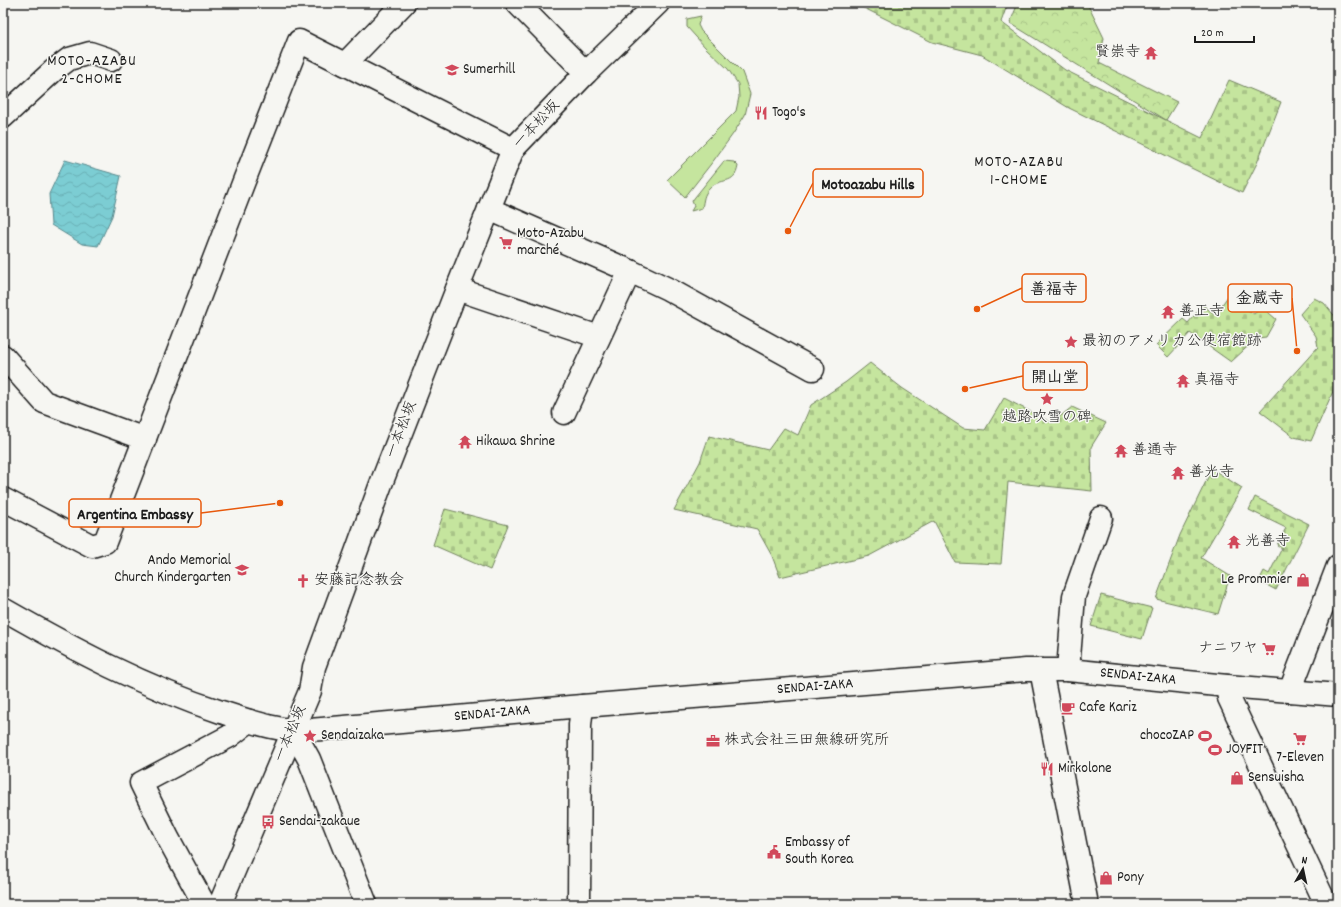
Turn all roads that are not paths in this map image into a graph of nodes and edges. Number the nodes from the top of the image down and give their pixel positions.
1 (404, 3) edge
2 (516, 3) edge
3 (658, 3) edge
4 (111, 60) dead end
5 (344, 64) junction
6 (586, 73) junction
7 (3, 118) edge
8 (513, 149) junction
9 (489, 209) junction
10 (630, 271) junction
11 (457, 289) junction
12 (599, 337) junction
13 (3, 356) edge
14 (813, 369) dead end
15 (564, 413) dead end
16 (145, 439) junction
17 (3, 499) edge
18 (1101, 518) dead end
19 (1338, 566) edge
20 (3, 609) edge
21 (1040, 670) junction
22 (1068, 670) junction
23 (1227, 686) junction
24 (1290, 691) junction
25 (1338, 695) edge
26 (582, 706) junction
27 (249, 721) junction
28 (293, 730) junction
29 (204, 904) edge
30 (220, 904) edge
31 (366, 904) edge
32 (579, 904) edge
33 (1088, 904) edge
34 (1326, 904) edge

1 - 5 street
2 - 6 street
3 - 6 street, 一本松坂
4 - 7 street
5 - 8 street
5 - 16 street
6 - 8 street, 一本松坂
8 - 9 street, 一本松坂
9 - 10 street
9 - 11 street, 一本松坂
10 - 12 street
10 - 14 street
11 - 12 street
11 - 28 street, 一本松坂
12 - 15 street
13 - 16 street
16 - 17 street
18 - 22 street
19 - 24 street
20 - 27 street, SENDAI-ZAKA
21 - 22 street, SENDAI-ZAKA
21 - 26 street, SENDAI-ZAKA
21 - 33 street
22 - 23 street, SENDAI-ZAKA
23 - 24 street, SENDAI-ZAKA
23 - 34 street
24 - 25 street, SENDAI-ZAKA
26 - 28 street, SENDAI-ZAKA
26 - 32 street
27 - 28 street, SENDAI-ZAKA
27 - 29 street
28 - 30 street, 一本松坂
28 - 31 street

